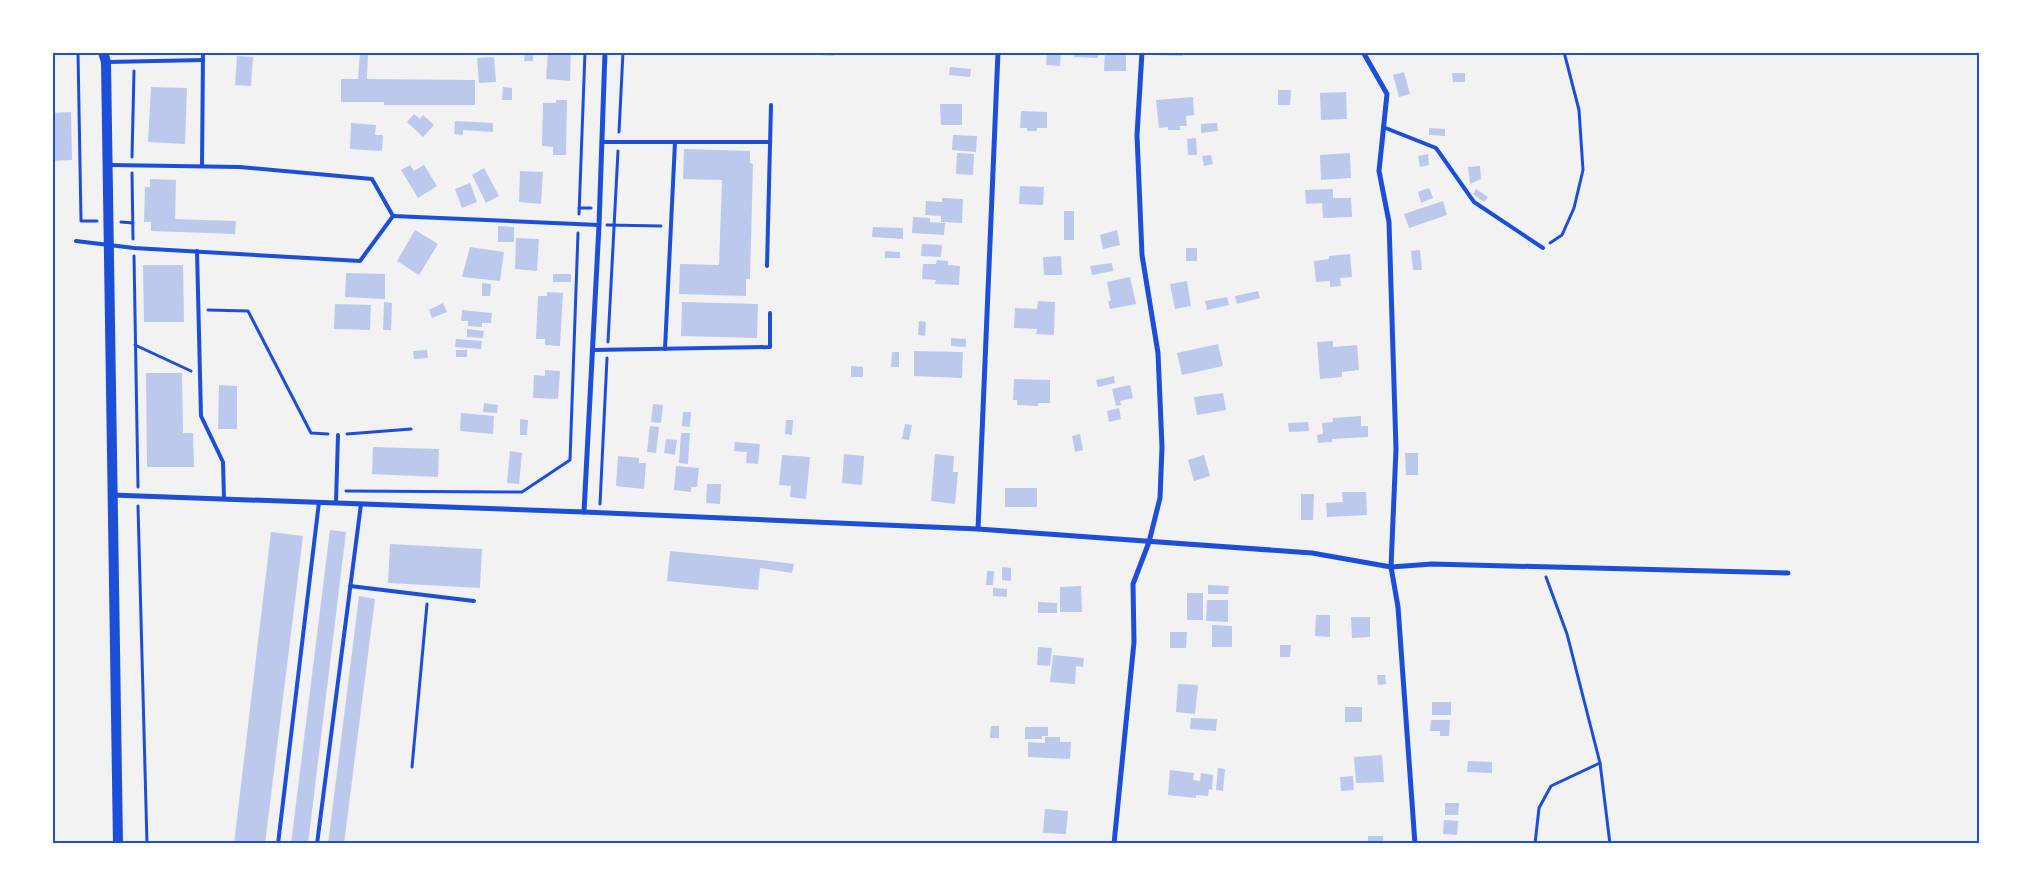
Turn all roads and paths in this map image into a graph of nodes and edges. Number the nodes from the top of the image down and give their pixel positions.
1 (78, 52) edge
2 (203, 52) edge
3 (337, 52) edge
4 (585, 52) edge
5 (605, 52) edge
6 (623, 52) edge
7 (998, 52) edge
8 (1142, 52) edge
9 (1363, 52) edge
10 (1564, 52) edge
11 (348, 53) edge
12 (105, 57) edge
13 (203, 60) junction
14 (134, 61) junction
15 (771, 105) dead end
16 (1383, 127) junction
17 (602, 142) junction
18 (618, 142) junction
19 (675, 142) junction
20 (770, 142) junction
21 (108, 165) junction
22 (132, 165) junction
23 (202, 166) junction
24 (393, 216) junction
25 (81, 221) dead end
26 (578, 224) junction
27 (599, 225) junction
28 (614, 225) junction
29 (671, 226) junction
30 (76, 241) dead end
31 (110, 244) junction
32 (134, 248) junction
33 (1543, 248) joint
34 (197, 251) junction
35 (767, 266) dead end
36 (199, 310) junction
37 (770, 313) dead end
38 (135, 345) junction
39 (666, 349) junction
40 (593, 350) junction
41 (608, 350) junction
42 (200, 375) junction
43 (411, 429) dead end
44 (338, 435) junction
45 (337, 491) junction
46 (112, 495) junction
47 (138, 496) junction
48 (224, 499) junction
49 (318, 502) junction
50 (336, 502) junction
51 (360, 504) junction
52 (584, 512) junction
53 (600, 512) junction
54 (978, 529) junction
55 (1149, 542) junction
56 (1391, 567) junction
57 (1542, 567) junction
58 (1788, 574) dead end
59 (350, 586) junction
60 (427, 596) junction
61 (474, 601) dead end
62 (1600, 763) junction
63 (412, 767) dead end
64 (118, 844) edge
65 (147, 844) edge
66 (278, 844) edge
67 (317, 844) edge
68 (1114, 844) edge
69 (1415, 844) edge
70 (1535, 844) edge
71 (1610, 844) edge

1 - 25 path
2 - 13 lane
3 - 11 lane
4 - 26 path
5 - 17 street
6 - 18 path
7 - 54 street
8 - 55 street
9 - 16 street
10 - 33 path
12 - 14 lane
12 - 21 main road
13 - 14 lane
13 - 23 lane
14 - 22 path
15 - 20 lane
16 - 33 lane
16 - 56 street
17 - 18 lane
17 - 27 street
18 - 19 lane
18 - 28 path
19 - 20 lane
19 - 29 lane
20 - 35 lane
21 - 22 lane
21 - 31 main road
22 - 23 lane
22 - 32 path
23 - 24 lane
24 - 26 lane
24 - 34 lane
26 - 27 lane
26 - 45 path
27 - 28 path
27 - 40 street
28 - 29 path
28 - 41 path
29 - 39 lane
30 - 31 lane
31 - 32 lane
31 - 46 main road
32 - 34 lane
32 - 38 path
34 - 36 lane
36 - 42 lane
36 - 44 path
37 - 39 lane
38 - 42 path
38 - 47 path
39 - 41 lane
40 - 41 lane
40 - 52 street
41 - 53 path
42 - 48 lane
43 - 44 path
44 - 45 lane
45 - 50 lane
46 - 47 street
46 - 64 main road
47 - 48 street
47 - 65 path
48 - 49 street
49 - 50 street
49 - 66 lane
50 - 51 street
51 - 52 street
51 - 59 lane
52 - 53 street
53 - 54 street
54 - 55 street
55 - 56 street
55 - 68 street
56 - 57 street
56 - 69 street
57 - 58 street
57 - 62 path
59 - 60 lane
59 - 67 lane
60 - 61 lane
60 - 63 path
62 - 70 path
62 - 71 path

